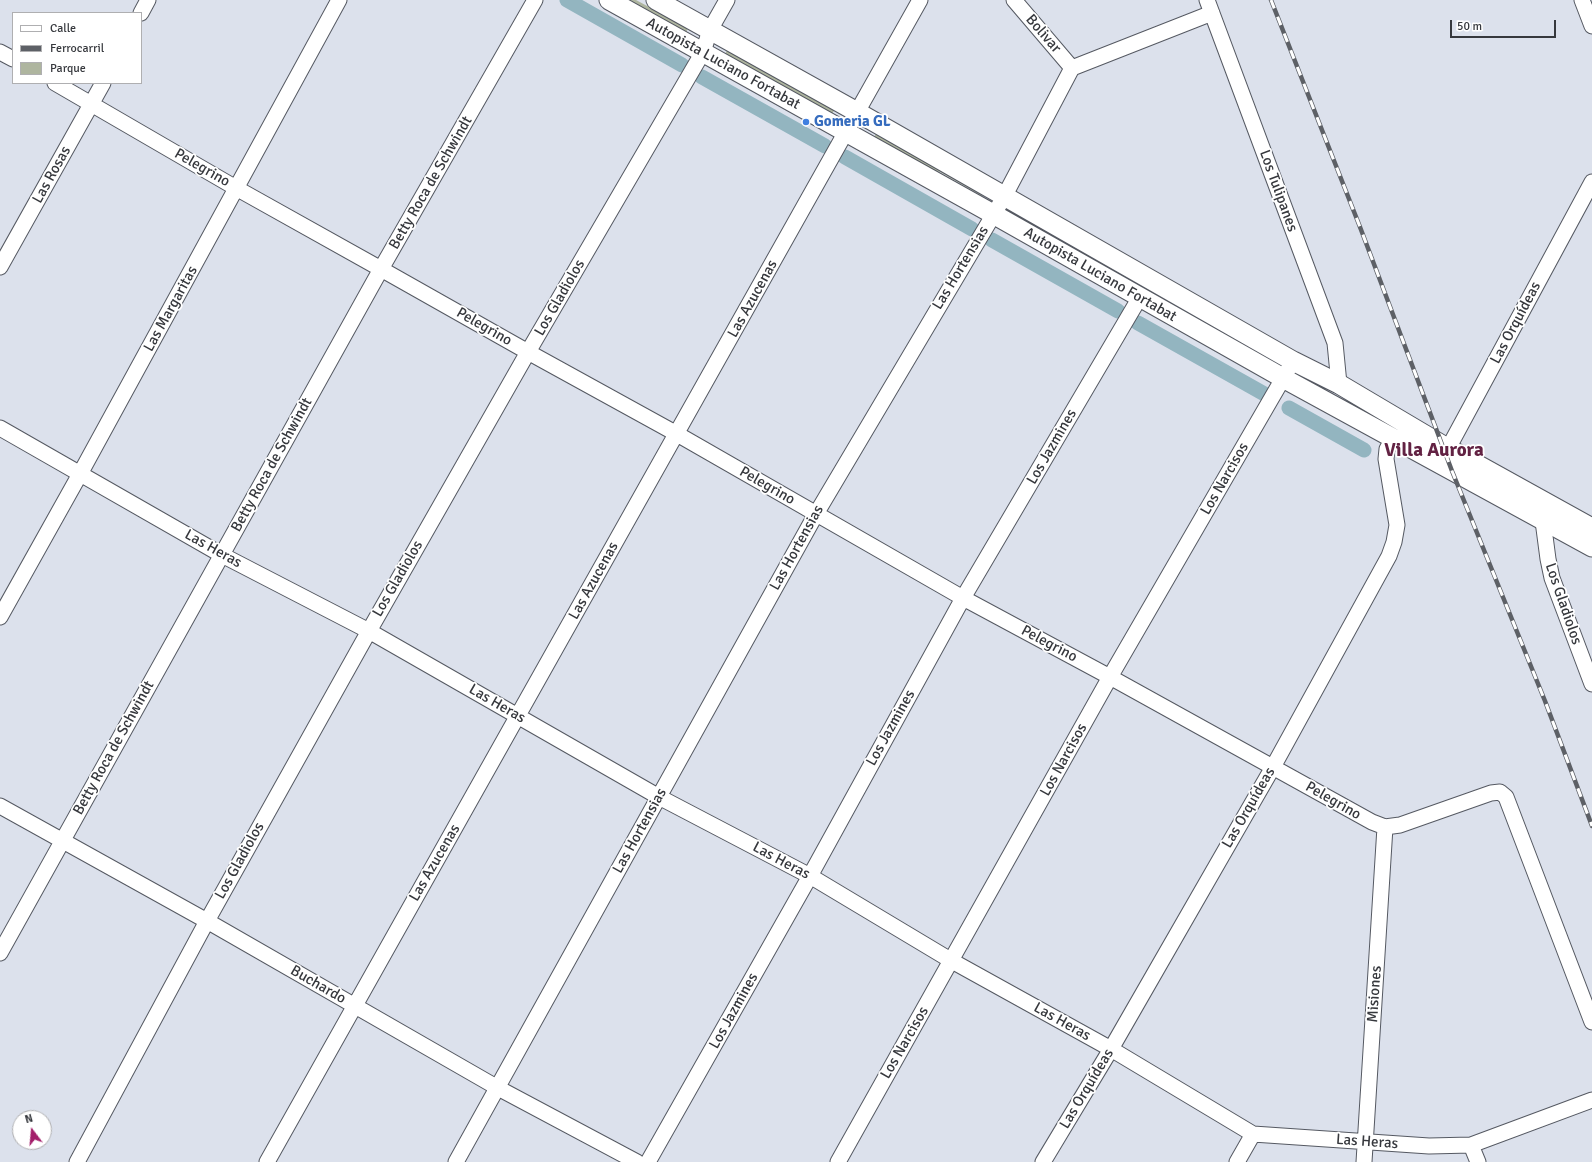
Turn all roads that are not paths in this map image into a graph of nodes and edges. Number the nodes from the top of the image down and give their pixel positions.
1 (148, 0) edge
2 (339, 0) edge
3 (535, 0) edge
4 (609, 0) edge
5 (656, 0) edge
6 (727, 0) edge
7 (920, 0) edge
8 (1014, 0) edge
9 (1582, 0) edge
10 (1210, 7) edge
11 (142, 12) edge
12 (1592, 26) edge
13 (710, 30) junction
14 (0, 52) edge
15 (703, 52) junction
16 (12, 58) edge
17 (1072, 68) junction
18 (57, 84) edge
19 (102, 84) edge
20 (91, 104) junction
21 (857, 112) junction
22 (845, 133) junction
23 (1592, 182) edge
24 (236, 188) junction
25 (1004, 197) junction
26 (993, 214) junction
27 (5, 249) edge
28 (0, 267) edge
29 (382, 269) junction
30 (1140, 297) junction
31 (528, 352) junction
32 (1293, 361) junction
33 (1283, 378) junction
34 (1339, 384) junction
35 (0, 428) edge
36 (677, 434) junction
37 (1393, 438) junction
38 (1444, 456) junction
39 (80, 474) junction
40 (816, 514) junction
41 (1543, 521) junction
42 (1592, 528) edge
43 (1592, 547) edge
44 (222, 555) junction
45 (963, 598) junction
46 (0, 617) edge
47 (369, 631) junction
48 (1110, 677) junction
49 (1592, 684) edge
50 (518, 716) junction
51 (1273, 767) junction
52 (659, 797) junction
53 (0, 806) edge
54 (1385, 827) junction
55 (62, 841) junction
56 (810, 876) junction
57 (207, 921) junction
58 (0, 953) edge
59 (952, 961) junction
60 (354, 1006) junction
61 (1592, 1022) edge
62 (1111, 1049) junction
63 (498, 1088) junction
64 (1592, 1100) edge
65 (1253, 1134) junction
66 (1365, 1143) junction
67 (1471, 1145) junction
68 (77, 1162) edge
69 (267, 1162) edge
70 (456, 1162) edge
71 (637, 1162) edge
72 (648, 1162) edge
73 (838, 1162) edge
74 (1043, 1162) edge
75 (1237, 1162) edge
76 (1364, 1162) edge
77 (1478, 1162) edge

1 - 11 street
2 - 24 street, Las Margaritas
3 - 29 street, Betty Roca de Schwindt
4 - 15 main road, Autopista Luciano Fortabat
5 - 13 main road, Autopista Luciano Fortabat
6 - 13 street, Los Gladiolos
7 - 21 street, Las Azucenas
8 - 17 street, Bolivar
9 - 12 street
10 - 17 street
10 - 34 street, Los Tulipanes
13 - 15 street, Los Gladiolos
13 - 21 main road, Autopista Luciano Fortabat
14 - 16 street
15 - 22 main road, Autopista Luciano Fortabat
15 - 31 street, Los Gladiolos
17 - 25 street, Las Hortensias
18 - 20 street, Pelegrino
19 - 20 street, Las Rosas
20 - 24 street, Pelegrino
20 - 27 street, Las Rosas
21 - 22 street, Las Azucenas
21 - 25 main road, Autopista Luciano Fortabat
22 - 26 main road, Autopista Luciano Fortabat
22 - 36 street, Las Azucenas
23 - 38 street, Las Orquídeas
24 - 29 street, Pelegrino
24 - 39 street, Las Margaritas
25 - 26 street, Las Hortensias
25 - 32 main road, Autopista Luciano Fortabat
26 - 30 main road, Autopista Luciano Fortabat
26 - 40 street, Las Hortensias
27 - 28 street, Las Rosas
29 - 31 street, Pelegrino
29 - 44 street, Betty Roca de Schwindt
30 - 33 main road, Autopista Luciano Fortabat
30 - 45 street, Los Jazmines
31 - 36 street, Pelegrino
31 - 47 street, Los Gladiolos
32 - 33 street, Los Narcisos
32 - 34 main road, Autopista Luciano Fortabat
33 - 37 main road, Autopista Luciano Fortabat
33 - 48 street, Los Narcisos
34 - 38 main road, Autopista Luciano Fortabat
35 - 39 street, Las Heras
36 - 40 street, Pelegrino
36 - 50 street, Las Azucenas
37 - 38 main road, Autopista Luciano Fortabat
37 - 51 street, Las Orquídeas
38 - 41 main road, Autopista Luciano Fortabat
38 - 42 main road, Autopista Luciano Fortabat
39 - 44 street, Las Heras
39 - 46 street, Las Margaritas
40 - 45 street, Pelegrino
40 - 52 street, Las Hortensias
41 - 43 main road, Autopista Luciano Fortabat
41 - 49 street, Los Gladiolos
44 - 47 street, Las Heras
44 - 55 street, Betty Roca de Schwindt
45 - 48 street, Pelegrino
45 - 56 street, Los Jazmines
47 - 50 street, Las Heras
47 - 57 street, Los Gladiolos
48 - 51 street, Pelegrino
48 - 59 street, Los Narcisos
50 - 52 street, Las Heras
50 - 60 street, Las Azucenas
51 - 54 street, Pelegrino
51 - 62 street, Las Orquídeas
52 - 56 street, Las Heras
52 - 63 street, Las Hortensias
53 - 55 street, Buchardo
54 - 61 street
54 - 66 street, Misiones
55 - 57 street, Buchardo
55 - 58 street, Betty Roca de Schwindt
56 - 59 street, Las Heras
56 - 72 street, Los Jazmines
57 - 60 street, Buchardo
57 - 68 street, Los Gladiolos
59 - 62 street, Las Heras
59 - 73 street, Los Narcisos
60 - 63 street, Buchardo
60 - 69 street, Las Azucenas
62 - 65 street, Las Heras
62 - 74 street, Las Orquídeas
63 - 70 street, Las Hortensias
63 - 71 street, Buchardo
64 - 67 street, Las Heras
65 - 66 street, Las Heras
65 - 75 street
66 - 67 street, Las Heras
66 - 76 street, Misiones
67 - 77 street

